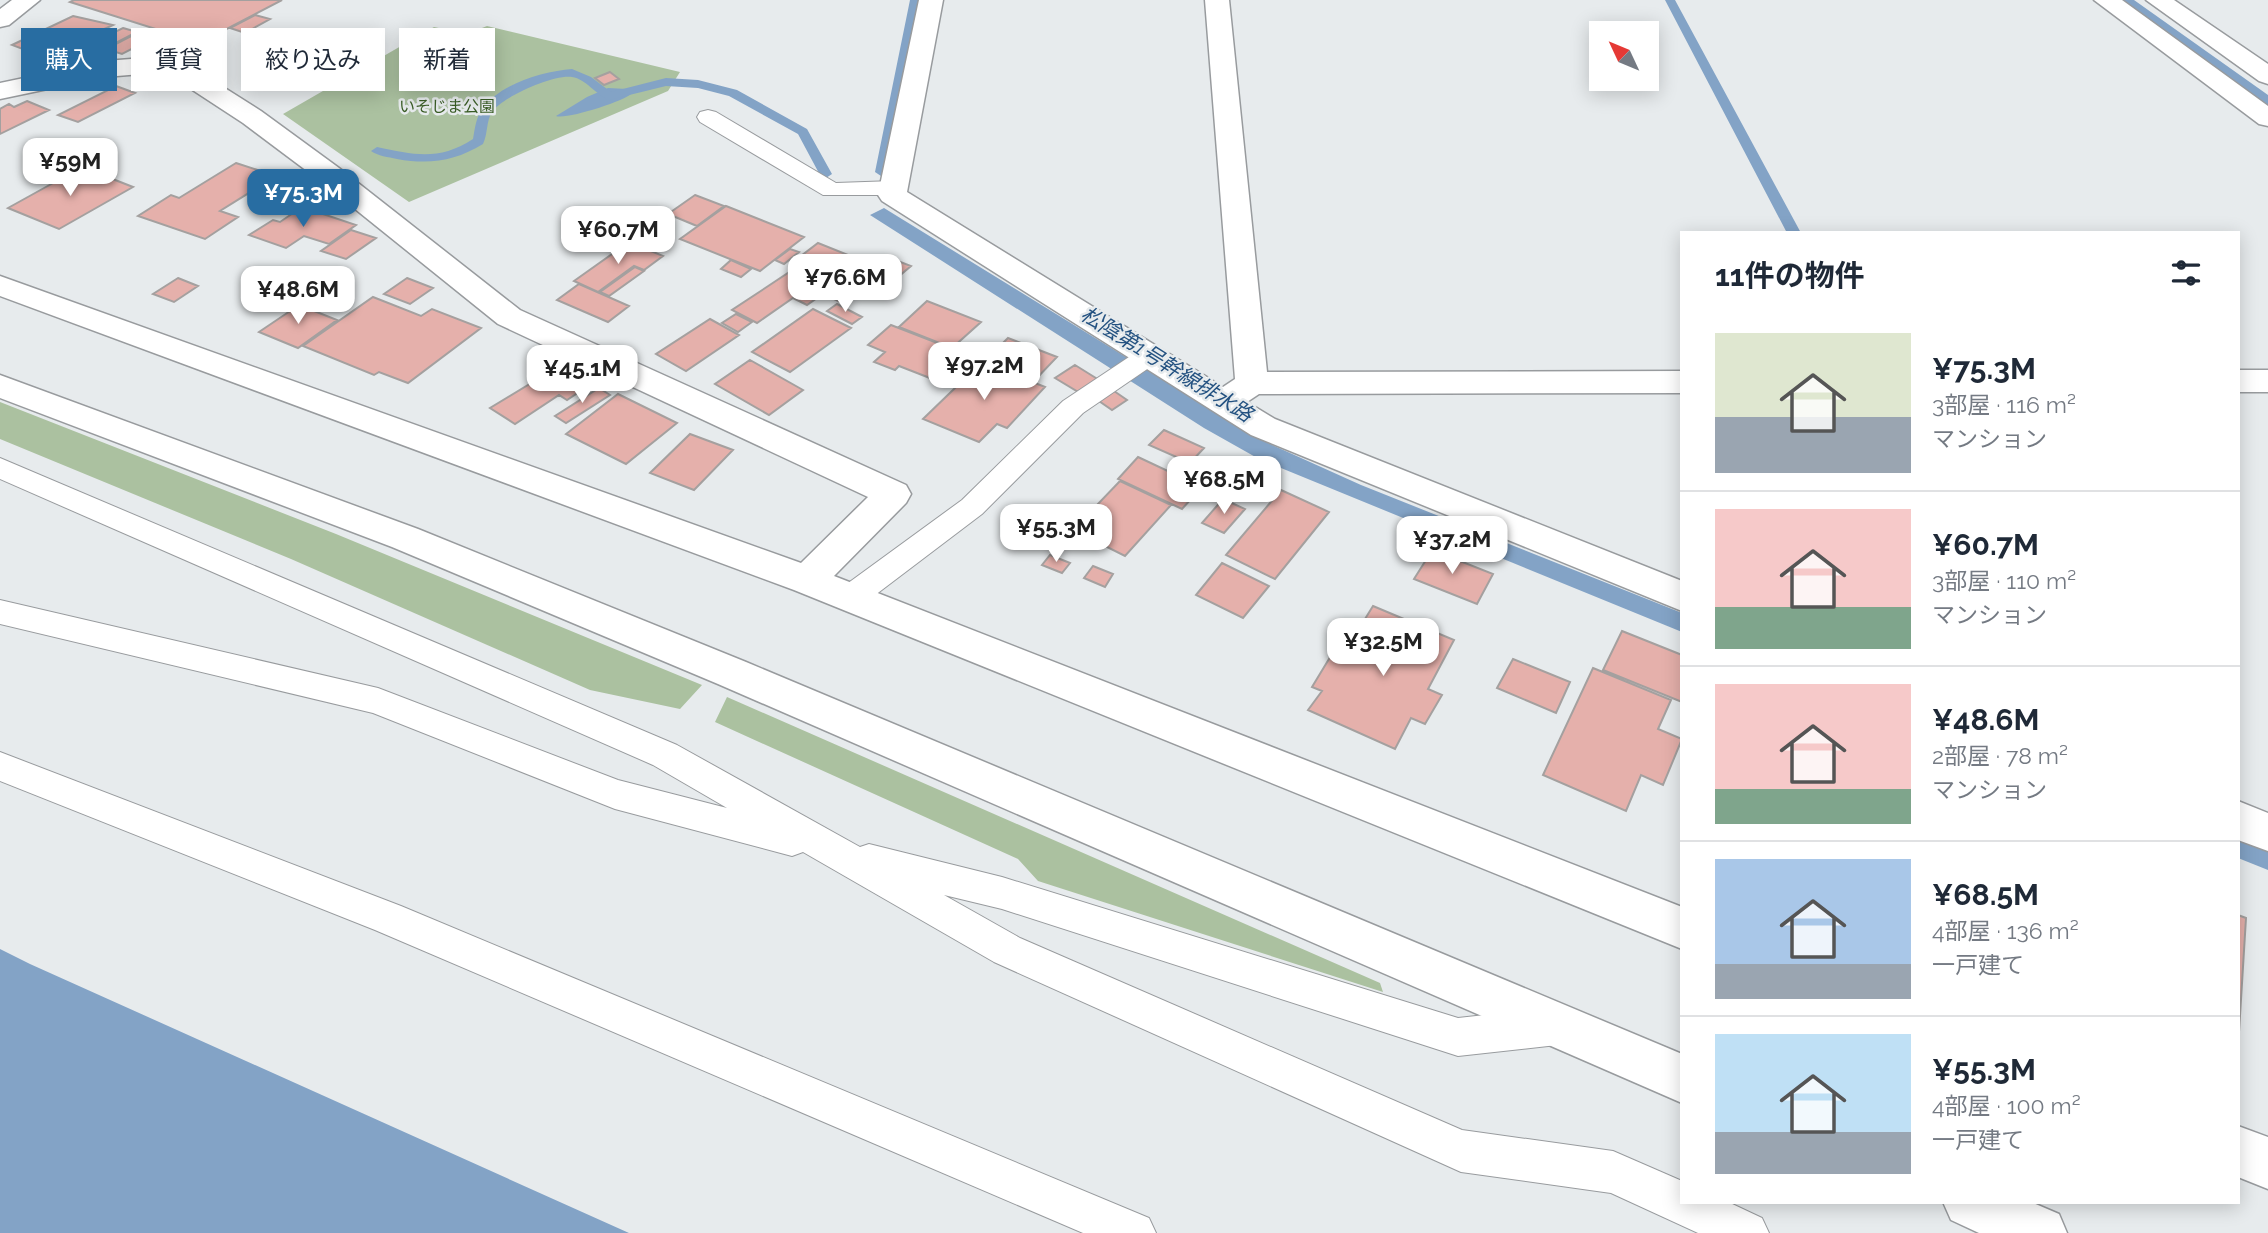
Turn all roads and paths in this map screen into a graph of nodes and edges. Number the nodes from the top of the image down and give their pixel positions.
1 (28, 0) edge
2 (931, 0) edge
3 (1217, 0) edge
4 (2105, 0) edge
5 (2158, 0) edge
6 (0, 20) edge
7 (2268, 76) edge
8 (0, 91) edge
9 (708, 117) dead end
10 (2268, 118) edge
11 (894, 188) junction
12 (0, 285) edge
13 (1146, 358) junction
14 (2240, 381) edge
15 (2268, 381) edge
16 (1680, 382) edge
17 (0, 386) edge
18 (1238, 393) junction
19 (0, 468) edge
20 (807, 580) junction
21 (1680, 596) edge
22 (851, 597) junction
23 (0, 612) edge
24 (0, 766) edge
25 (2240, 821) edge
26 (2268, 832) edge
27 (830, 850) junction
28 (1680, 927) edge
29 (1558, 1026) junction
30 (1680, 1078) edge
31 (2240, 1152) edge
32 (2268, 1163) edge
33 (1680, 1202) edge
34 (1684, 1204) edge
35 (1974, 1204) edge
36 (1134, 1233) edge
37 (1748, 1233) edge
38 (2040, 1233) edge

1 - 6 street
2 - 11 street
3 - 18 street
4 - 10 street
5 - 7 street
8 - 20 street
9 - 11 lane
11 - 13 street
12 - 20 street
13 - 18 street
13 - 22 lane
14 - 15 street
16 - 18 street
17 - 29 street
18 - 21 street
19 - 27 lane
20 - 22 street
22 - 28 street
23 - 27 lane
24 - 36 lane
25 - 26 street
27 - 29 lane
27 - 33 lane
29 - 30 street
31 - 32 street
34 - 37 lane
35 - 38 street

